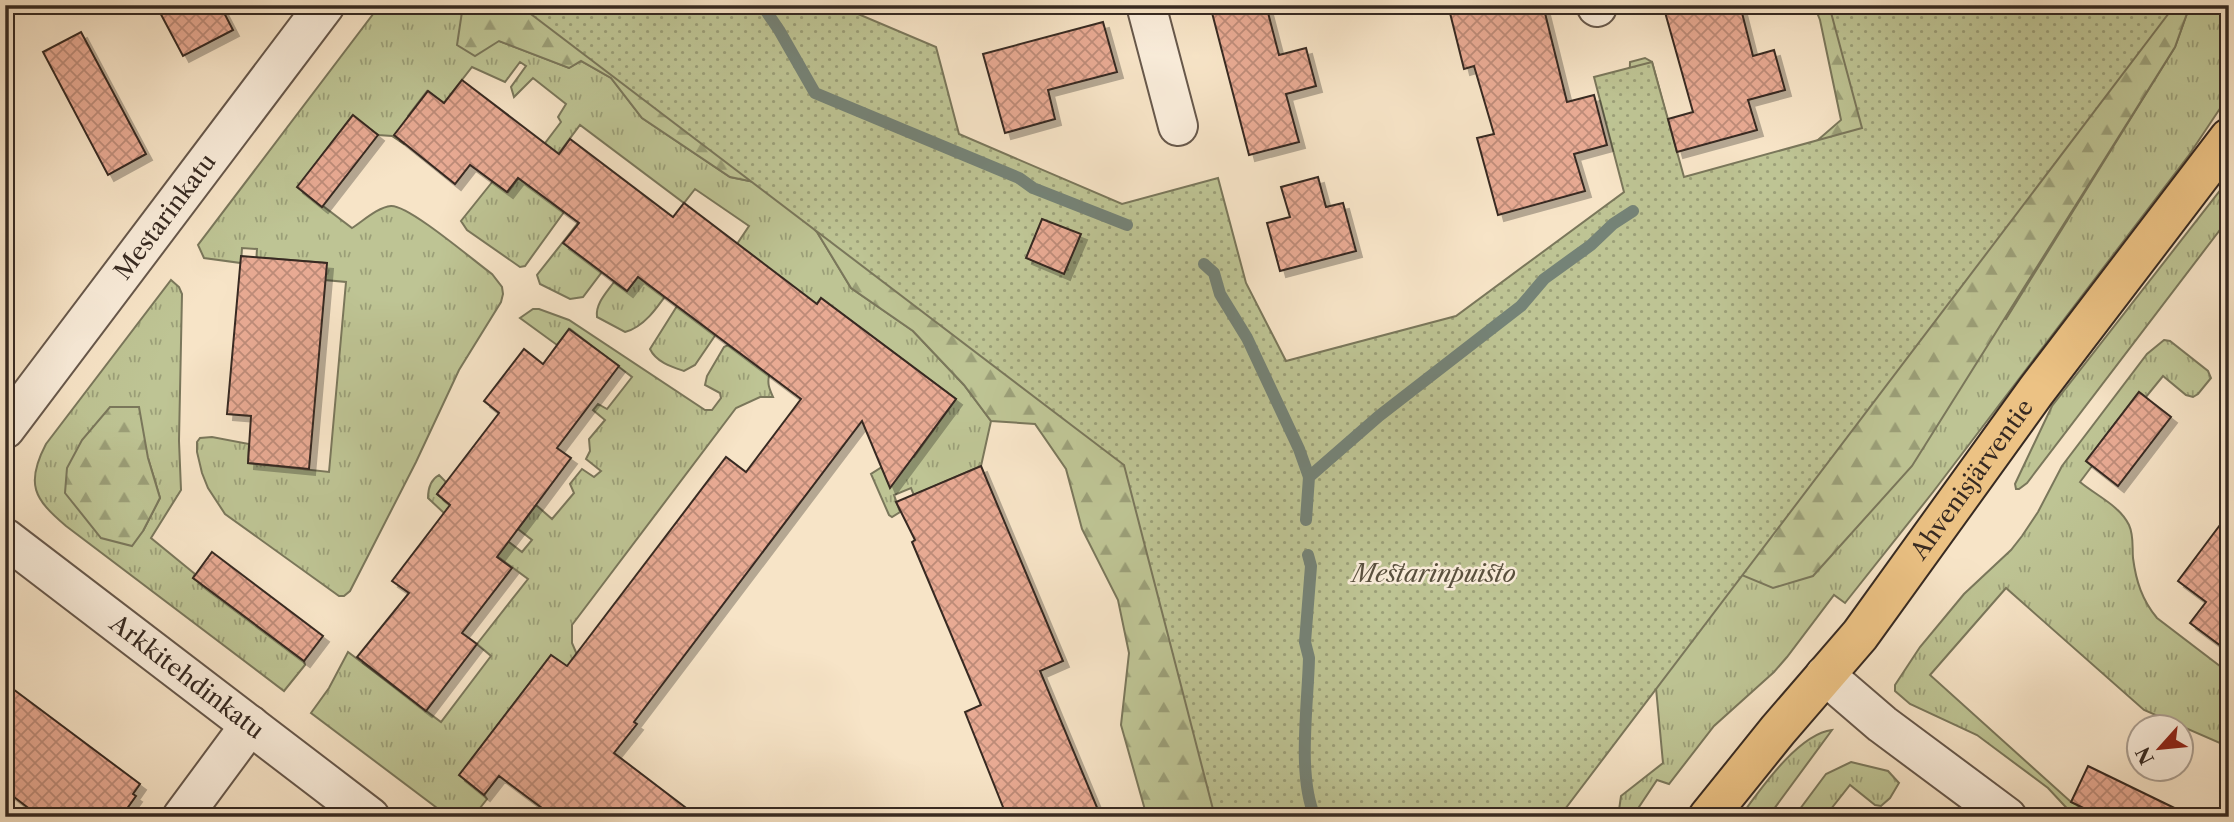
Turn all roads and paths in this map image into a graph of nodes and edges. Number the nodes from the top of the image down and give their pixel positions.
1 (325, 5) edge
2 (1146, 5) edge
3 (1178, 127) dead end
4 (2229, 138) edge
5 (5, 429) edge
6 (6, 540) edge
7 (1825, 675) junction
8 (250, 725) junction
9 (182, 817) edge
10 (370, 817) edge
11 (1709, 817) edge
12 (2007, 817) edge

1 - 5 street, Mestarinkatu
2 - 3 street
4 - 7 main road, Ahvenisjärventie
6 - 8 street, Arkkitehdinkatu
7 - 11 main road, Ahvenisjärventie
7 - 12 street
8 - 9 street
8 - 10 street, Arkkitehdinkatu

